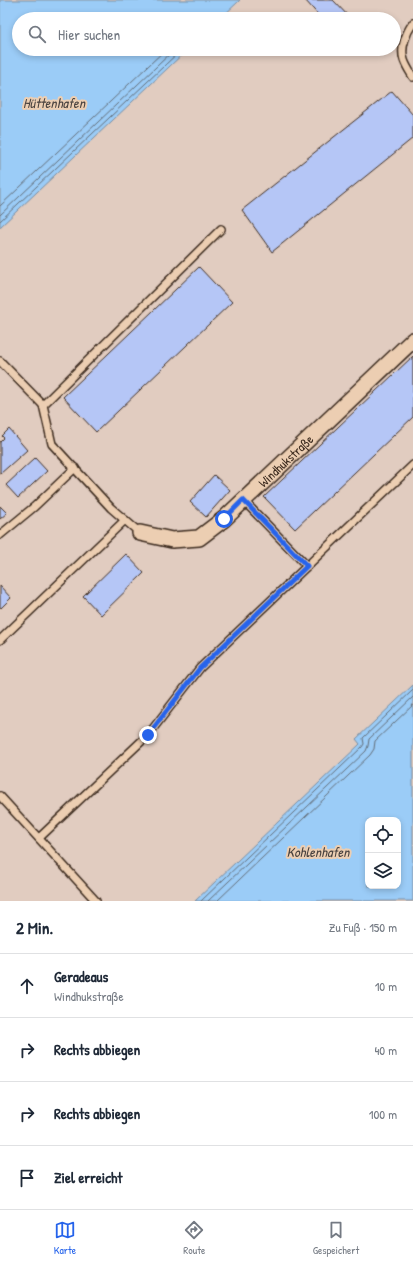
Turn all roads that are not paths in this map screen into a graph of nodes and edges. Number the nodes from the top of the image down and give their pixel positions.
1 (413, 23) edge
2 (413, 77) edge
3 (221, 229) dead end
4 (413, 340) edge
5 (0, 361) edge
6 (42, 405) junction
7 (413, 465) edge
8 (75, 468) junction
9 (243, 500) junction
10 (125, 520) junction
11 (140, 533) joint
12 (0, 535) edge
13 (307, 566) junction
14 (0, 640) edge
15 (0, 796) edge
16 (39, 838) junction
17 (96, 901) edge

1 - 2 lane
3 - 6 lane
4 - 9 street, Windhukstraße
5 - 6 lane
6 - 8 lane
7 - 13 lane
8 - 10 lane
8 - 12 lane
9 - 11 street, Windhukstraße
9 - 13 lane
10 - 11 lane
10 - 14 lane
13 - 16 lane
15 - 16 lane
16 - 17 lane

